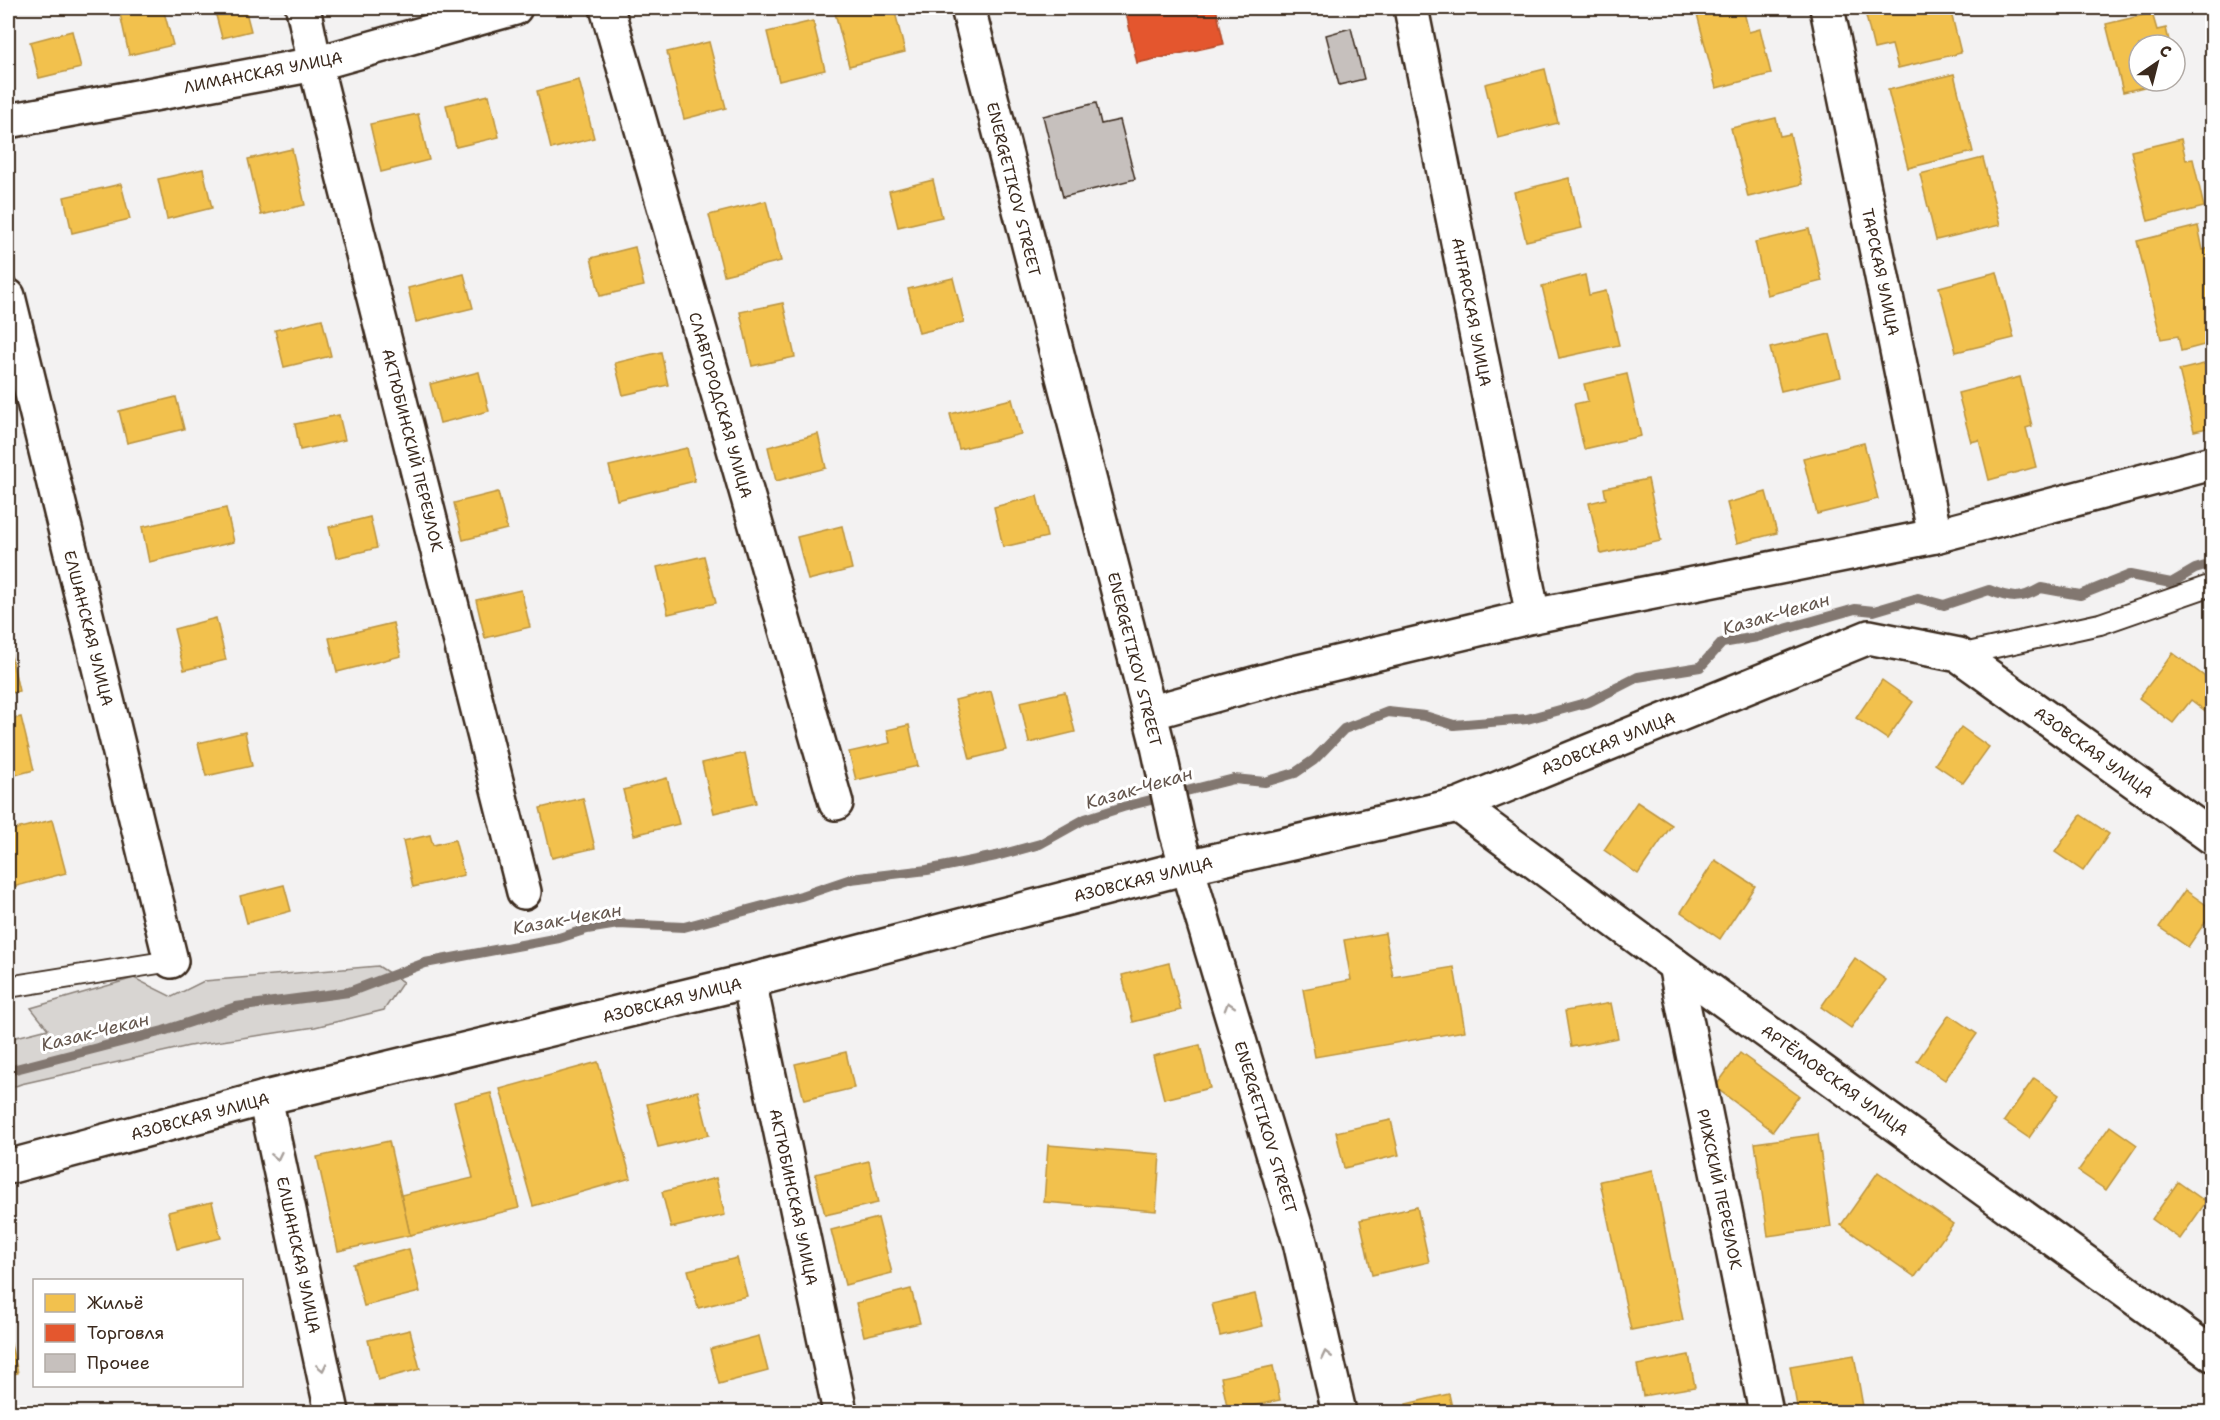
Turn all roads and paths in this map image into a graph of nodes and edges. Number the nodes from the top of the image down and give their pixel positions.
1 (303, 8) edge
2 (515, 8) edge
3 (607, 8) edge
4 (968, 8) edge
5 (1410, 8) edge
6 (1827, 8) edge
7 (315, 64) junction
8 (8, 121) edge
9 (8, 296) edge
10 (2212, 463) edge
11 (1935, 536) junction
12 (2212, 585) edge
13 (1533, 616) junction
14 (1959, 655) junction
15 (1149, 713) junction
16 (836, 803) dead end
17 (1458, 805) junction
18 (2212, 837) edge
19 (1187, 867) junction
20 (524, 892) dead end
21 (171, 961) joint
22 (1675, 965) junction
23 (748, 981) junction
24 (8, 987) edge
25 (265, 1098) junction
26 (8, 1167) edge
27 (2212, 1354) edge
28 (332, 1413) edge
29 (840, 1413) edge
30 (1339, 1413) edge
31 (1766, 1413) edge

1 - 7 street, АКТЮБИНСКИЙ ПЕРЕУЛОК
2 - 7 street, ЛИМАНСКАЯ УЛИЦА
3 - 16 street, СЛАВГОРОДСКАЯ УЛИЦА
4 - 15 street, ENERGETIKOV STREET
5 - 13 street, АНГАРСКАЯ УЛИЦА
6 - 11 street, ТАРСКАЯ УЛИЦА
7 - 8 street, ЛИМАНСКАЯ УЛИЦА
7 - 20 street, АКТЮБИНСКИЙ ПЕРЕУЛОК
9 - 21 street, ЕЛШАНСКАЯ УЛИЦА
10 - 11 street
11 - 13 street
12 - 14 lane
13 - 15 street
14 - 17 street, АЗОВСКАЯ УЛИЦА
14 - 18 street, АЗОВСКАЯ УЛИЦА
15 - 19 street, ENERGETIKOV STREET
17 - 19 street, АЗОВСКАЯ УЛИЦА
17 - 22 street, АРТЁМОВСКАЯ УЛИЦА
19 - 23 street, АЗОВСКАЯ УЛИЦА
30 -> 19 street, ENERGETIKOV STREET
21 - 24 lane
22 - 27 street, АРТЁМОВСКАЯ УЛИЦА
22 - 31 street, РИЖСКИЙ ПЕРЕУЛОК
23 - 25 street, АЗОВСКАЯ УЛИЦА
23 - 29 street, АКТЮБИНСКАЯ УЛИЦА
25 - 26 street, АЗОВСКАЯ УЛИЦА
25 -> 28 street, ЕЛШАНСКАЯ УЛИЦА

